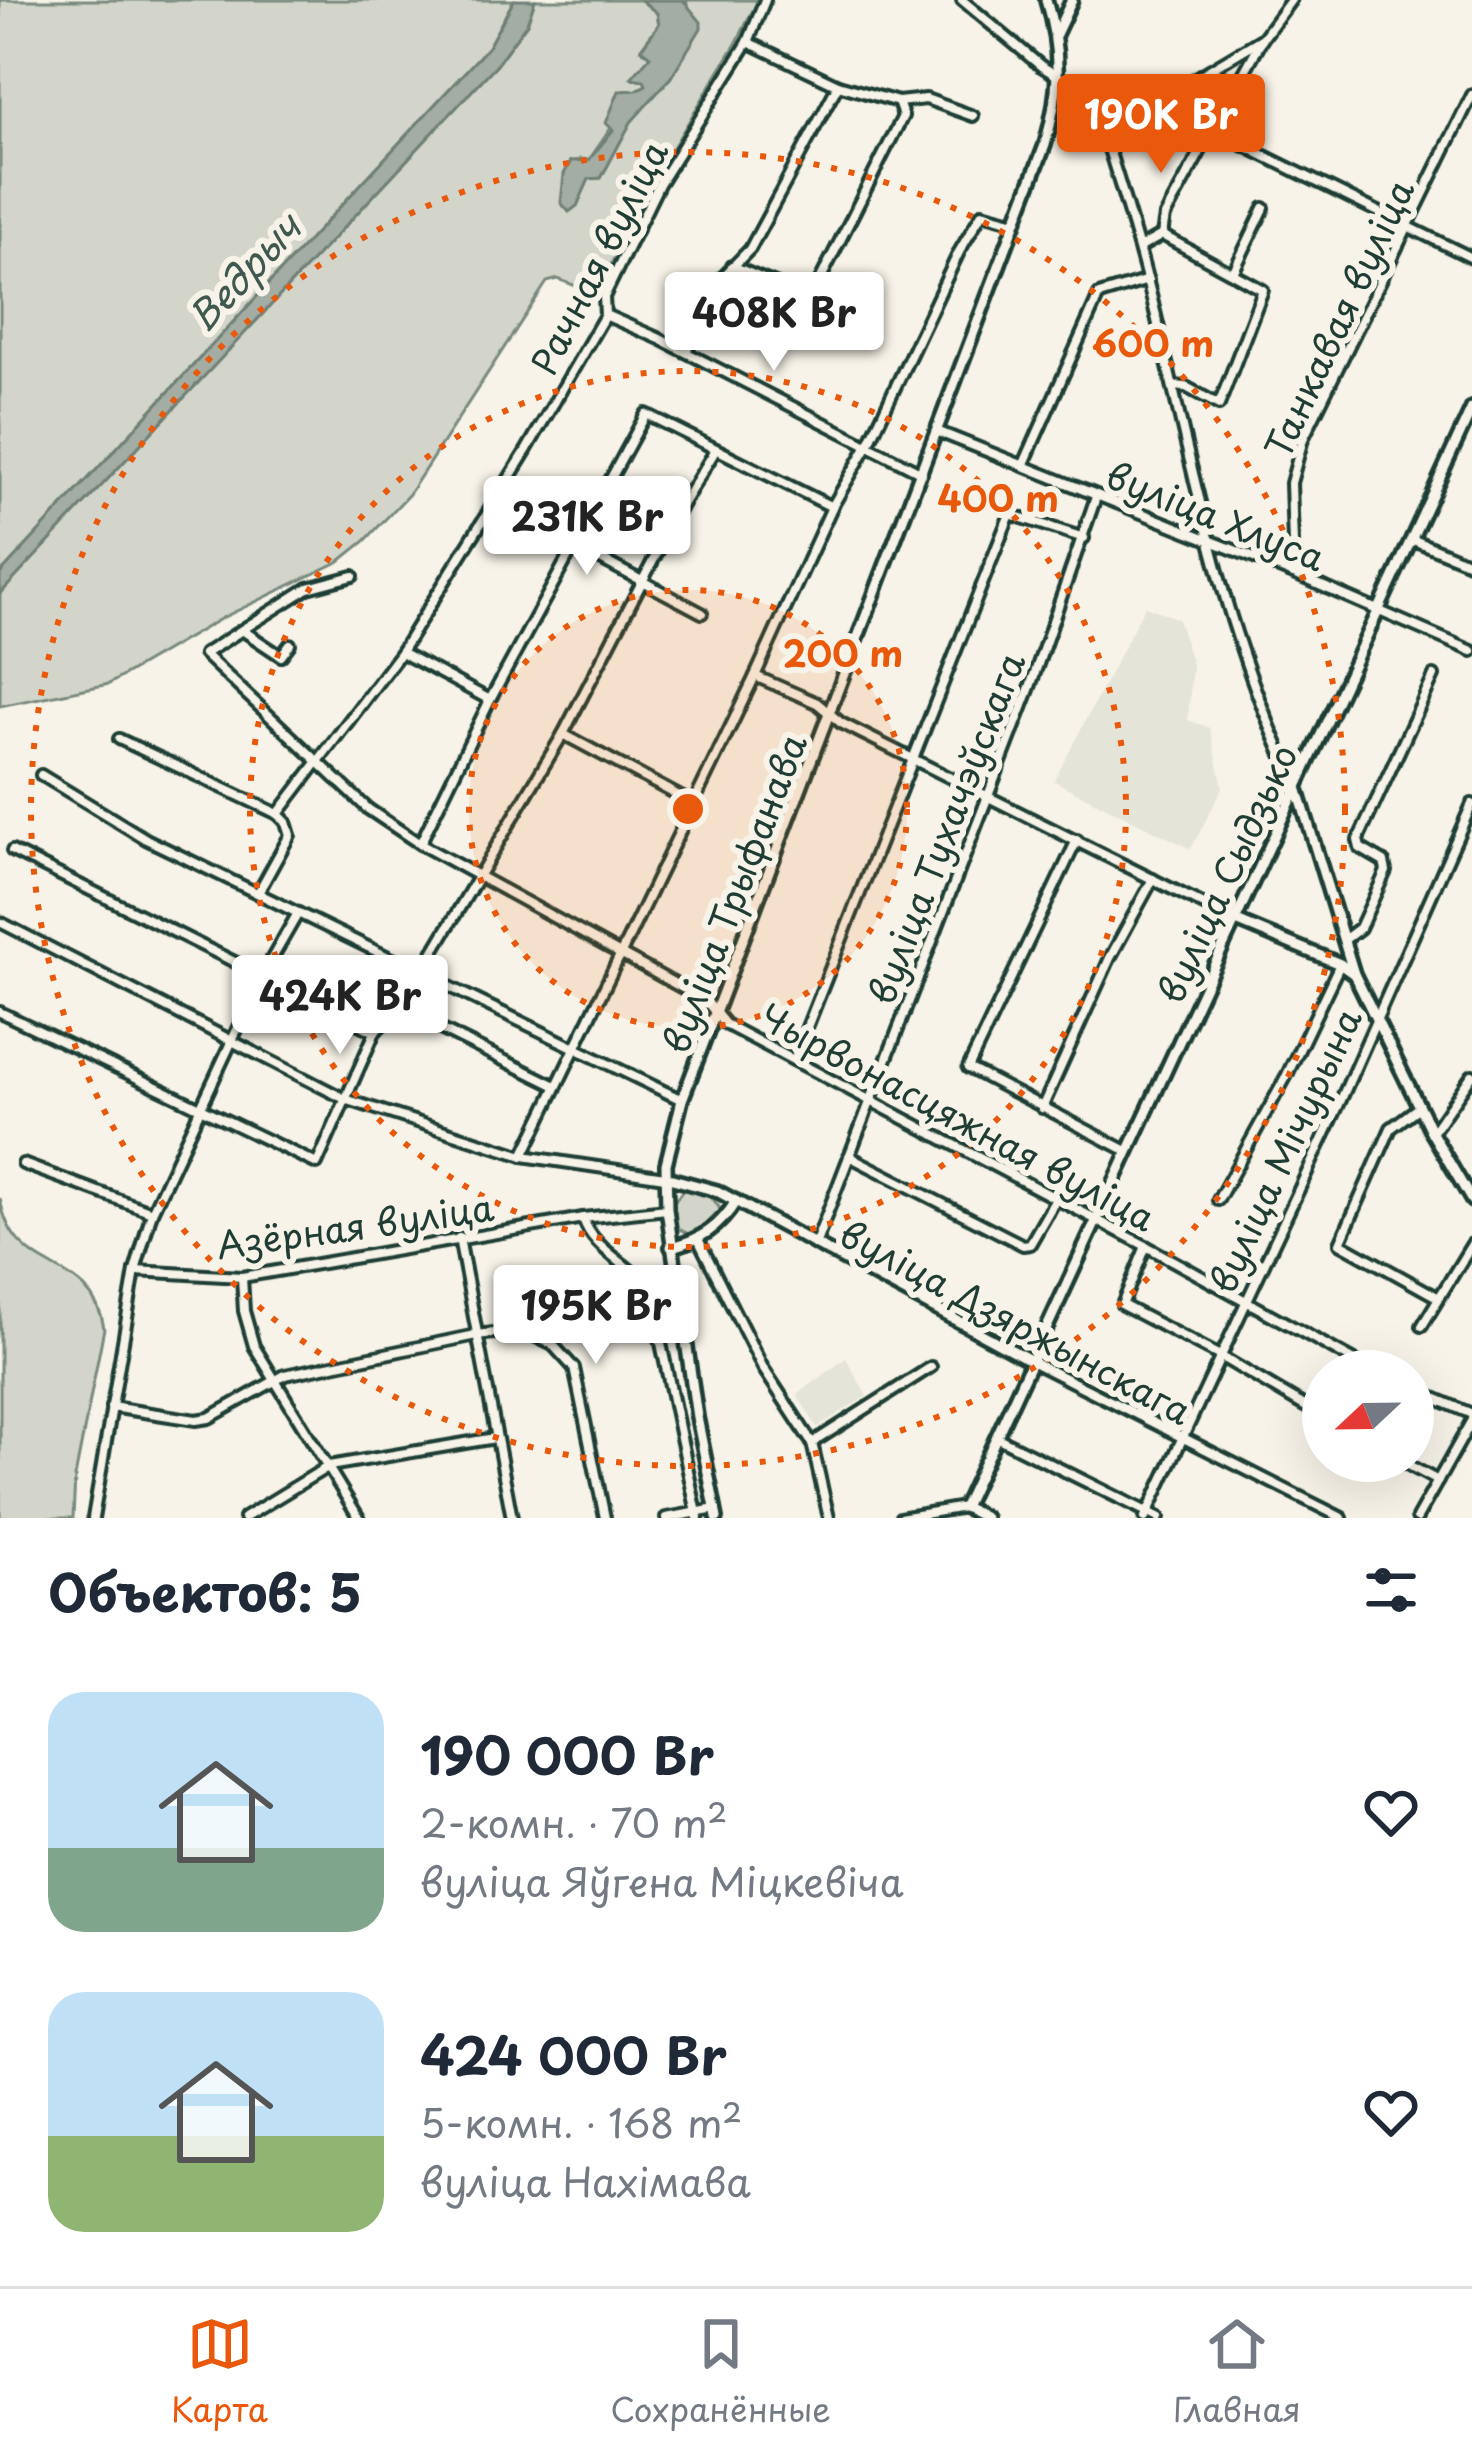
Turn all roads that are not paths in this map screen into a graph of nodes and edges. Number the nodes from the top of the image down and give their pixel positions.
1 (765, 0) edge
2 (962, 0) edge
3 (1046, 0) edge
4 (1072, 0) edge
5 (1291, 0) edge
6 (1056, 34) junction
7 (1263, 38) junction
8 (748, 42) junction
9 (1060, 77) junction
10 (838, 85) junction
11 (1472, 94) edge
12 (1094, 98) junction
13 (898, 102) junction
14 (1137, 104) junction
15 (973, 116) dead end
16 (1210, 129) junction
17 (1103, 131) junction
18 (1264, 208) dead end
19 (1018, 223) junction
20 (1409, 228) junction
21 (1162, 236) junction
22 (1139, 248) junction
23 (1472, 258) edge
24 (732, 266) junction
25 (1233, 273) junction
26 (1148, 280) junction
27 (605, 315) junction
28 (686, 352) junction
29 (1173, 386) junction
30 (1472, 408) edge
31 (939, 431) junction
32 (868, 445) junction
33 (715, 451) junction
34 (1023, 466) junction
35 (923, 473) junction
36 (1096, 497) junction
37 (493, 502) junction
38 (832, 507) junction
39 (1084, 538) junction
40 (1410, 538) junction
41 (1210, 539) junction
42 (573, 547) junction
43 (1472, 564) edge
44 (1294, 574) junction
45 (352, 576) dead end
46 (643, 581) junction
47 (1376, 611) junction
48 (703, 613) dead end
49 (242, 630) junction
50 (290, 644) dead end
51 (1472, 651) edge
52 (401, 652) junction
53 (755, 676) junction
54 (1434, 676) dead end
55 (490, 700) junction
56 (831, 715) junction
57 (563, 734) junction
58 (119, 739) dead end
59 (913, 759) junction
60 (317, 761) junction
61 (41, 775) dead end
62 (1296, 784) junction
63 (989, 797) junction
64 (694, 804) junction
65 (1472, 804) edge
66 (278, 814) junction
67 (1077, 840) junction
68 (420, 844) junction
69 (12, 851) dead end
70 (481, 874) junction
71 (1153, 879) junction
72 (258, 893) junction
73 (298, 913) junction
74 (1234, 920) junction
75 (0, 922) edge
76 (1344, 940) junction
77 (619, 951) junction
78 (1340, 964) junction
79 (422, 971) junction
80 (262, 974) junction
81 (1354, 974) junction
82 (0, 1012) edge
83 (715, 1012) junction
84 (1374, 1019) junction
85 (375, 1032) junction
86 (230, 1042) junction
87 (573, 1046) junction
88 (794, 1060) junction
89 (1472, 1075) edge
90 (556, 1086) junction
91 (868, 1098) junction
92 (345, 1099) junction
93 (682, 1100) junction
94 (199, 1107) junction
95 (1419, 1107) junction
96 (1042, 1108) junction
97 (1432, 1133) junction
98 (1127, 1150) junction
99 (523, 1156) junction
100 (849, 1156) junction
101 (22, 1164) dead end
102 (665, 1177) junction
103 (1056, 1198) junction
104 (1218, 1200) dead end
105 (736, 1201) junction
106 (1472, 1201) edge
107 (667, 1209) junction
108 (152, 1212) junction
109 (583, 1218) junction
110 (1095, 1220) junction
111 (459, 1238) junction
112 (698, 1239) junction
113 (1472, 1244) edge
114 (814, 1245) junction
115 (1146, 1246) junction
116 (671, 1247) junction
117 (135, 1271) junction
118 (242, 1276) junction
119 (1438, 1298) junction
120 (1246, 1299) junction
121 (1422, 1326) dead end
122 (476, 1335) junction
123 (1336, 1350) edge
124 (1220, 1356) junction
125 (1030, 1360) junction
126 (932, 1367) dead end
127 (273, 1380) junction
128 (1434, 1402) edge
129 (1302, 1405) edge
130 (111, 1407) junction
131 (1471, 1424) edge
132 (996, 1437) junction
133 (496, 1438) junction
134 (1182, 1440) junction
135 (812, 1443) junction
136 (329, 1466) junction
137 (1434, 1479) edge
138 (1438, 1481) junction
139 (964, 1507) junction
140 (717, 1513) edge
141 (697, 1515) edge
142 (1146, 1515) edge
143 (93, 1518) edge
144 (244, 1518) edge
145 (358, 1518) edge
146 (512, 1518) edge
147 (605, 1518) edge
148 (666, 1518) edge
149 (829, 1518) edge
150 (900, 1518) edge
151 (958, 1518) edge
152 (985, 1518) edge
153 (1159, 1518) edge
154 (1342, 1518) edge
155 (1417, 1518) edge

1 - 8 street, Рачная вуліца
2 - 9 street
3 - 6 street, вуліца Трыфанава
4 - 6 street
5 - 7 street
6 - 9 street, вуліца Трыфанава
7 - 14 street
7 - 16 street
8 - 10 street
8 - 27 street, Рачная вуліца
9 - 12 street
9 - 19 street, вуліца Трыфанава
10 - 13 street
10 - 24 street
11 - 20 street, Танкавая вуліца
12 - 14 street
12 - 17 street
13 - 15 street
13 - 24 street
14 - 16 street
14 - 17 street
16 - 20 street
16 - 21 street
17 - 22 street
18 - 25 street
19 - 31 street, вуліца Трыфанава
19 - 32 street
20 - 23 street
20 - 44 street, Танкавая вуліца
21 - 22 street
21 - 25 street
22 - 26 street
24 - 28 street
25 - 29 street
26 - 29 street
26 - 34 street
27 - 28 street
27 - 37 street, Рачная вуліца
28 - 32 street
29 - 41 street
30 - 40 street, вуліца Сыдзько
31 - 34 street, вуліца Хлуса
31 - 35 street, вуліца Трыфанава
32 - 35 street
32 - 38 street
33 - 38 street
33 - 42 street
33 - 46 street
34 - 36 street, вуліца Хлуса
35 - 56 street, вуліца Трыфанава
36 - 39 street, вуліца Тухачэўскага
36 - 41 street, вуліца Хлуса
37 - 42 street
37 - 52 street, Рачная вуліца
38 - 53 street
39 - 59 street
39 - 63 street, вуліца Тухачэўскага
40 - 43 street
40 - 47 street, вуліца Сыдзько
41 - 44 street, вуліца Хлуса
41 - 62 street
42 - 46 street
42 - 55 street
44 - 47 street, вуліца Хлуса
45 - 49 street, Чырвонасцяжная вуліца
46 - 48 street
46 - 57 street
47 - 51 street, вуліца Хлуса
47 - 62 street, вуліца Сыдзько
49 - 50 street
49 - 60 street, Чырвонасцяжная вуліца
52 - 55 street
52 - 60 street, Рачная вуліца
53 - 56 street
53 - 64 street
54 - 76 street
55 - 68 street
56 - 59 street
56 - 83 street, вуліца Трыфанава
57 - 64 street
57 - 70 street
58 - 66 street
59 - 63 street
59 - 88 street
60 - 66 street, Рачная вуліца
60 - 68 street, Чырвонасцяжная вуліца
61 - 72 street
62 - 74 street, вуліца Сыдзько
62 - 76 street
63 - 67 street
63 - 91 street, вуліца Тухачэўскага
64 - 77 street
65 - 84 street, вуліца Мічурына
66 - 72 street
67 - 71 street
67 - 96 street
68 - 70 street, Чырвонасцяжная вуліца
69 - 80 street
70 - 77 street, Чырвонасцяжная вуліца
70 - 79 street
71 - 74 street
71 - 96 street
72 - 73 street
73 - 79 street
73 - 80 street
74 - 78 street
74 - 98 street, вуліца Сыдзько
75 - 86 street
76 - 81 street
77 - 83 street, Чырвонасцяжная вуліца
77 - 87 street
78 - 81 street
78 - 104 street
79 - 87 street
80 - 85 street
80 - 86 street
81 - 84 street
82 - 94 street
83 - 88 street, Чырвонасцяжная вуліца
83 - 93 street, вуліца Трыфанава
84 - 95 street
84 - 120 street, вуліца Мічурына
85 - 90 street
85 - 92 street
86 - 92 street
86 - 94 street
87 - 90 street
87 - 93 street
88 - 91 street, Чырвонасцяжная вуліца
89 - 97 street
90 - 99 street
91 - 100 street, вуліца Тухачэўскага
91 - 103 street, Чырвонасцяжная вуліца
92 - 94 street
92 - 99 street
93 - 102 street, вуліца Трыфанава
94 - 108 street
95 - 97 street
95 - 119 street
96 - 98 street
97 - 106 street
98 - 110 street, вуліца Сыдзько
99 - 102 street
100 - 103 street
100 - 114 street, вуліца Тухачэўскага
101 - 108 street
102 - 105 street, вуліца Дзяржынскага
102 - 107 street, вуліца Трыфанава
103 - 110 street, Чырвонасцяжная вуліца
105 - 112 street
105 - 114 street, вуліца Дзяржынскага
107 - 109 street, Азёрная вуліца
107 - 116 street, вуліца Трыфанава
108 - 117 street
109 - 111 street, Азёрная вуліца
109 - 141 street
110 - 115 street, Чырвонасцяжная вуліца
110 - 125 street, вуліца Сыдзько
111 - 118 street, Азёрная вуліца
111 - 122 street
112 - 116 street
112 - 135 street
113 - 119 street
114 - 125 street, вуліца Дзяржынскага
115 - 120 street, Чырвонасцяжная вуліца
115 - 124 street
116 - 140 street, вуліца Трыфанава
117 - 118 street, Азёрная вуліца
117 - 130 street
118 - 127 street
119 - 121 street
120 - 123 street, Чырвонасцяжная вуліца
120 - 124 street, вуліца Мічурына
122 - 127 street
122 - 133 street
122 - 147 street
124 - 129 street
124 - 134 street, вуліца Мічурына
125 - 132 street, вуліца Сыдзько
125 - 134 street, вуліца Дзяржынскага
126 - 135 street
127 - 130 street
127 - 136 street
128 - 131 street
130 - 143 street
131 - 138 street
132 - 139 street, вуліца Сыдзько
132 - 142 street
133 - 136 street
133 - 146 street
134 - 142 street, вуліца Мічурына
134 - 154 street, вуліца Дзяржынскага
135 - 149 street
136 - 144 street
136 - 145 street
137 - 138 street
138 - 155 street
139 - 150 street
139 - 151 street
139 - 152 street
140 - 141 street
141 - 148 street
142 - 153 street

